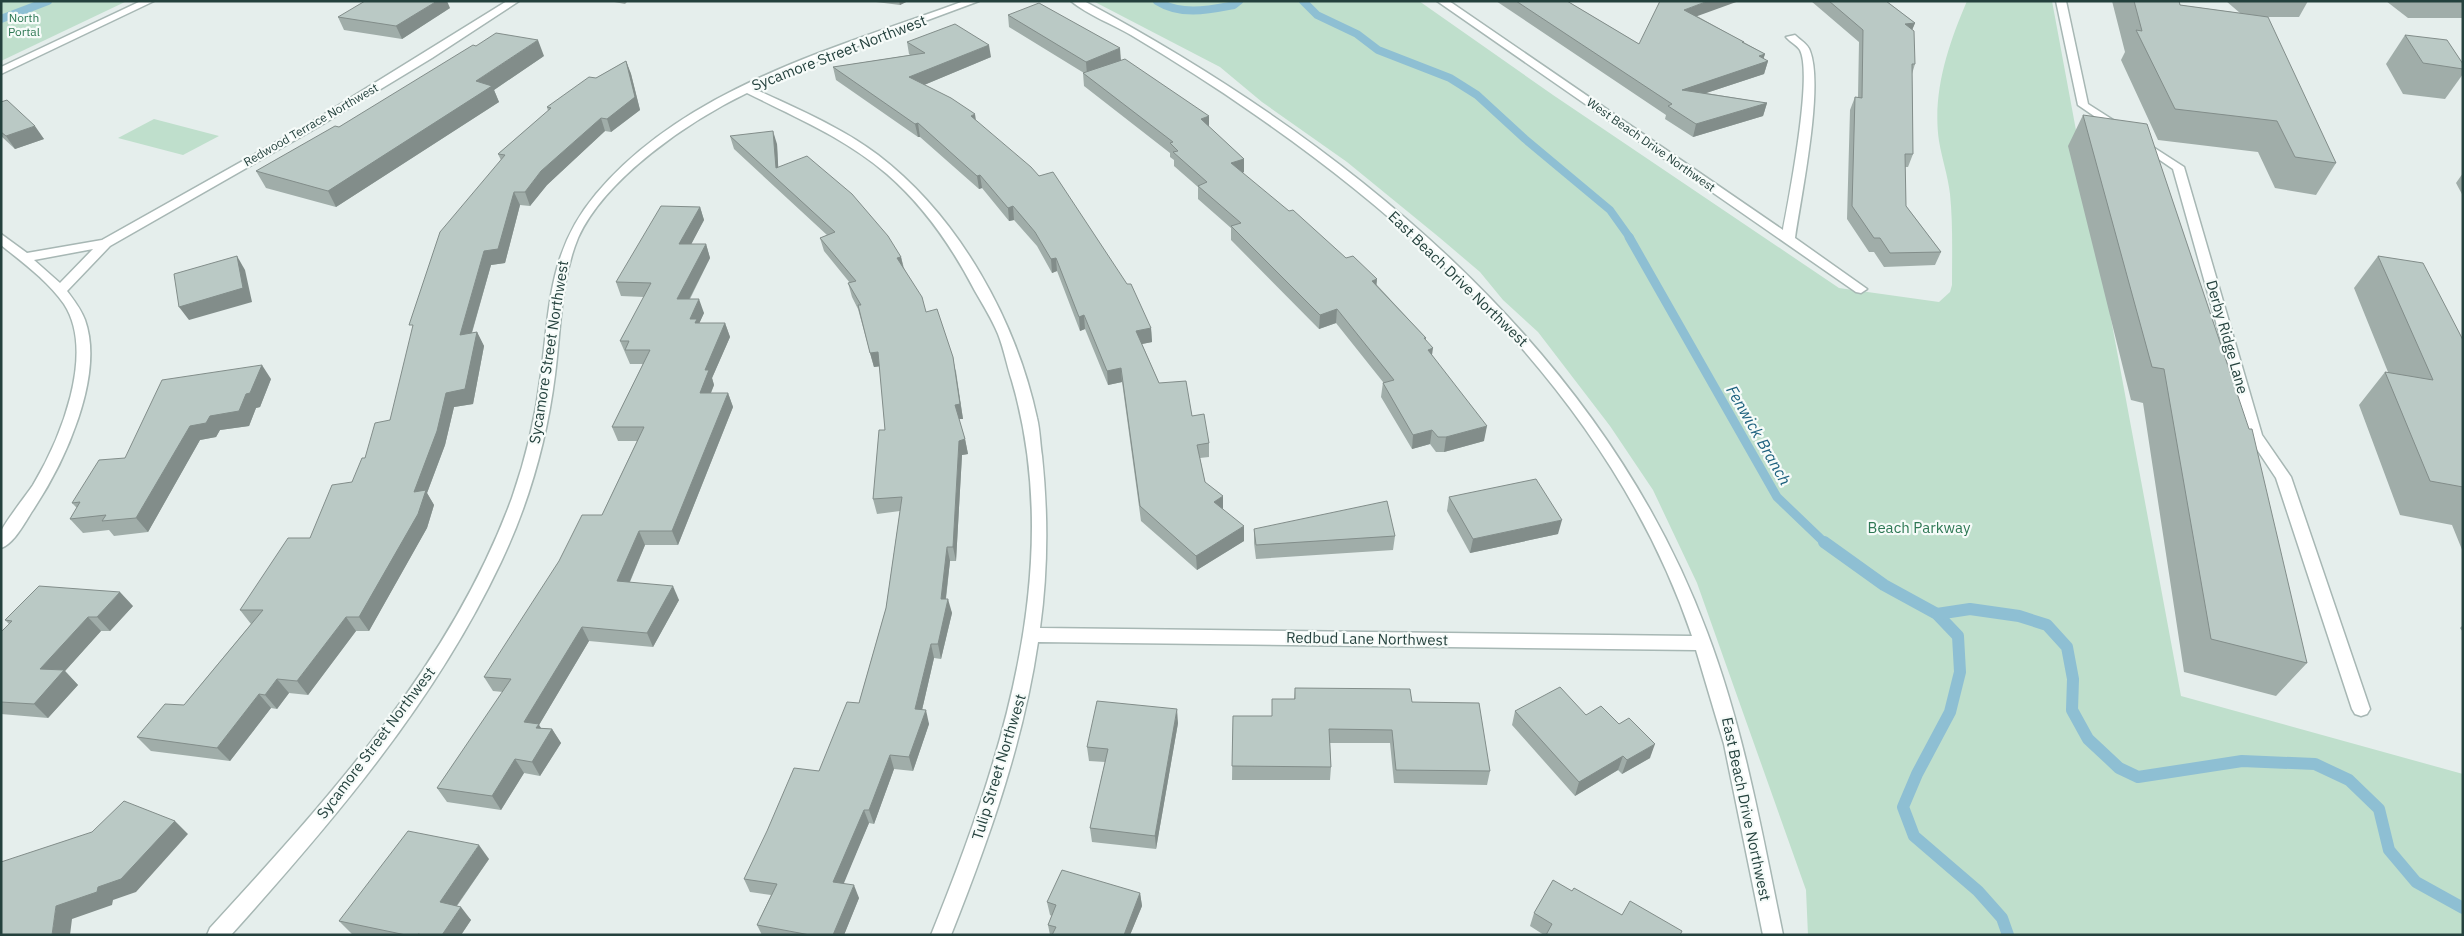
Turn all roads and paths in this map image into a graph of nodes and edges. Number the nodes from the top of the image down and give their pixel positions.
1 (148, 1) edge
2 (514, 1) edge
3 (974, 1) edge
4 (1076, 1) edge
5 (1442, 1) edge
6 (2061, 1) edge
7 (1791, 37) dead end
8 (1, 70) edge
9 (747, 89) junction
10 (1, 238) edge
11 (1788, 240) junction
12 (106, 243) junction
13 (22, 258) junction
14 (61, 289) junction
15 (1861, 289) dead end
16 (1, 542) edge
17 (1032, 635) junction
18 (1703, 644) junction
19 (2361, 709) dead end
20 (217, 935) edge
21 (941, 935) edge
22 (1773, 935) edge

1 - 8 street
2 - 12 street, Redwood Terrace Northwest
3 - 9 street, Sycamore Street Northwest
4 - 18 street, East Beach Drive Northwest
5 - 11 street, West Beach Drive Northwest
6 - 19 street, Derby Ridge Lane
7 - 11 street
9 - 17 street, Tulip Street Northwest
9 - 20 street, Sycamore Street Northwest
10 - 13 street
11 - 15 street, West Beach Drive Northwest
12 - 13 street, Redwood Terrace Northwest
12 - 14 street, Redwood Terrace Northwest
13 - 14 street
14 - 16 street
17 - 18 street, Redbud Lane Northwest
17 - 21 street, Tulip Street Northwest
18 - 22 street, East Beach Drive Northwest

